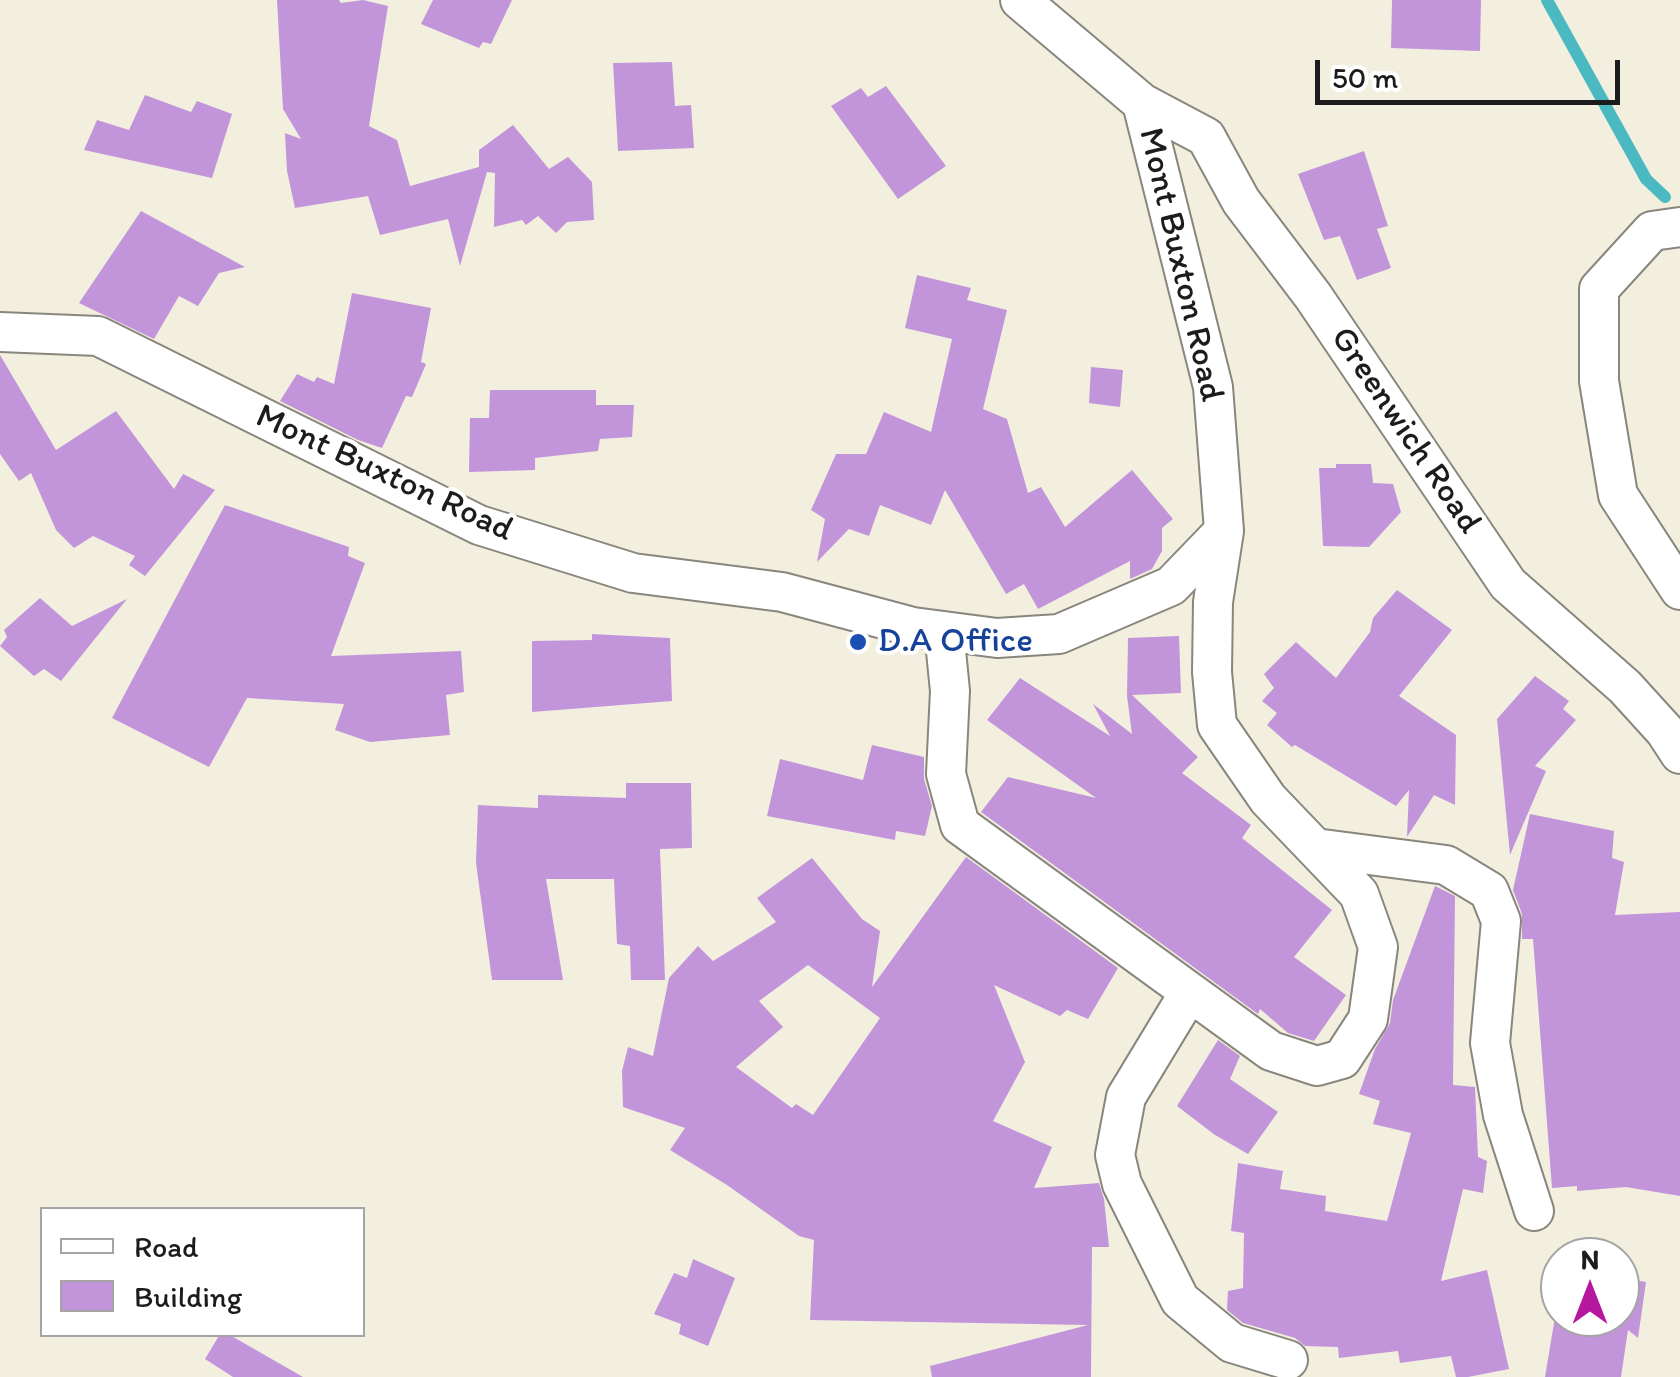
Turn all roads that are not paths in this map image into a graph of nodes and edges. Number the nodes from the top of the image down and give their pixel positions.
1 (1020, 0) edge
2 (1142, 103) junction
3 (1680, 227) edge
4 (0, 332) edge
5 (1224, 531) junction
6 (1680, 590) edge
7 (944, 631) junction
8 (1680, 754) edge
9 (1314, 848) junction
10 (1189, 992) junction
11 (1534, 1211) dead end
12 (1288, 1360) dead end

1 - 2 street, Mont Buxton Road
2 - 5 street, Mont Buxton Road
2 - 8 street, Greenwich Road
3 - 6 street
4 - 7 street, Mont Buxton Road
5 - 7 street, Mont Buxton Road
5 - 9 street
7 - 10 street
9 - 10 street
9 - 11 street
10 - 12 street

